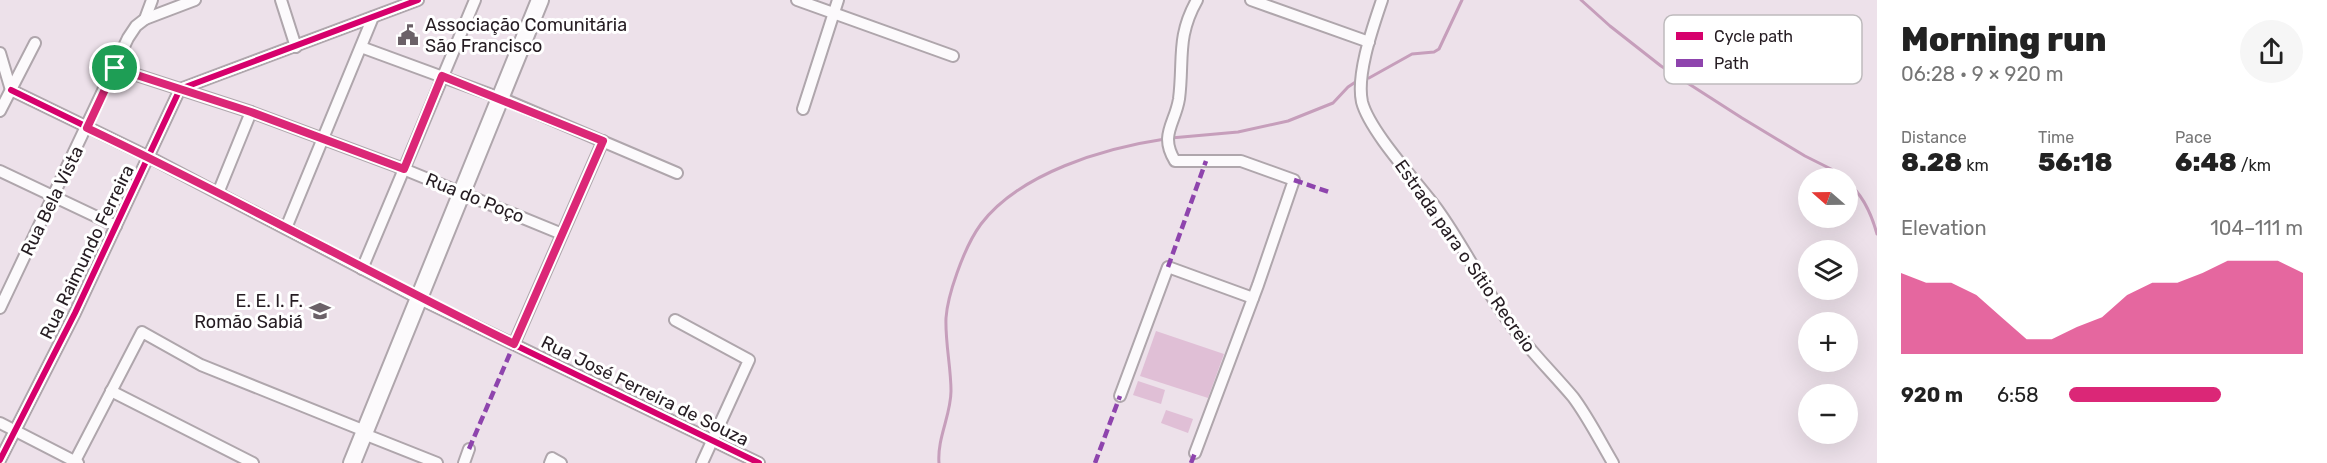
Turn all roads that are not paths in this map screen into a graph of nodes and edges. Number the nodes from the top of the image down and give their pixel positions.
1 (152, 0) edge
2 (195, 0) edge
3 (281, 0) edge
4 (418, 0) edge
5 (475, 0) edge
6 (797, 0) edge
7 (838, 0) edge
8 (1197, 0) edge
9 (1251, 0) edge
10 (1382, 0) edge
11 (538, 1) edge
12 (834, 13) junction
13 (373, 17) junction
14 (146, 19) junction
15 (1370, 42) junction
16 (35, 43) dead end
17 (296, 47) junction
18 (361, 47) junction
19 (0, 53) edge
20 (953, 56) dead end
21 (115, 68) junction
22 (442, 76) junction
23 (180, 89) junction
24 (11, 90) junction
25 (501, 99) junction
26 (803, 109) dead end
27 (0, 111) edge
28 (251, 112) junction
29 (87, 128) junction
30 (322, 139) junction
31 (603, 141) junction
32 (149, 157) junction
33 (404, 169) junction
34 (0, 171) edge
35 (677, 173) dead end
36 (218, 193) junction
37 (464, 193) junction
38 (54, 196) junction
39 (116, 226) junction
40 (285, 228) junction
41 (562, 234) junction
42 (362, 269) junction
43 (1253, 298) junction
44 (420, 299) junction
45 (0, 308) edge
46 (675, 320) dead end
47 (514, 344) junction
48 (111, 391) junction
49 (1120, 396) dead end
50 (0, 423) edge
51 (15, 431) junction
52 (365, 433) junction
53 (713, 440) junction
54 (469, 449) dead end
55 (1195, 453) dead end
56 (0, 460) edge
57 (77, 462) edge
58 (253, 463) edge
59 (352, 463) edge
60 (437, 463) edge
61 (464, 463) edge
62 (702, 463) edge
63 (759, 463) edge
64 (1613, 463) edge

1 - 14 street, Rua Bela Vista
2 - 14 street
3 - 17 street
4 - 13 street
5 - 22 street
6 - 12 street
7 - 12 street
8 - 43 street
9 - 15 street
10 - 15 street, Estrada para o Sítio Recreio
11 - 25 main road
12 - 20 street
12 - 26 street
13 - 17 street
13 - 18 street
14 - 21 street, Rua Bela Vista
15 - 64 street, Estrada para o Sítio Recreio
16 - 24 street
17 - 23 street
18 - 22 street
18 - 30 street
19 - 24 street
21 - 23 street, Rua do Poço
21 - 29 street, Rua Bela Vista
22 - 25 street
22 - 33 street
23 - 28 street, Rua do Poço
23 - 32 street, Rua Raimundo Ferreira
24 - 27 street
24 - 29 street, Rua José Ferreira de Souza
25 - 31 street
25 - 37 main road
28 - 30 street, Rua do Poço
28 - 36 street
29 - 32 street, Rua José Ferreira de Souza
29 - 38 street, Rua Bela Vista
30 - 33 street, Rua do Poço
30 - 40 street
31 - 35 street
31 - 41 street
32 - 36 street, Rua José Ferreira de Souza
32 - 39 street, Rua Raimundo Ferreira
33 - 37 street, Rua do Poço
33 - 42 street
34 - 38 street
36 - 40 street, Rua José Ferreira de Souza
37 - 41 street, Rua do Poço
37 - 44 main road
38 - 39 street
38 - 45 street, Rua Bela Vista
39 - 51 street, Rua Raimundo Ferreira
40 - 42 street, Rua José Ferreira de Souza
41 - 47 street
42 - 44 street, Rua José Ferreira de Souza
43 - 49 street
43 - 55 street
44 - 47 street, Rua José Ferreira de Souza
44 - 52 main road
46 - 53 street
47 - 53 street, Rua José Ferreira de Souza
48 - 52 street
48 - 57 street
48 - 58 street
50 - 51 street
51 - 56 street, Rua Raimundo Ferreira
51 - 57 street
52 - 59 main road
52 - 60 street
53 - 62 street
53 - 63 street, Rua José Ferreira de Souza
54 - 61 street

